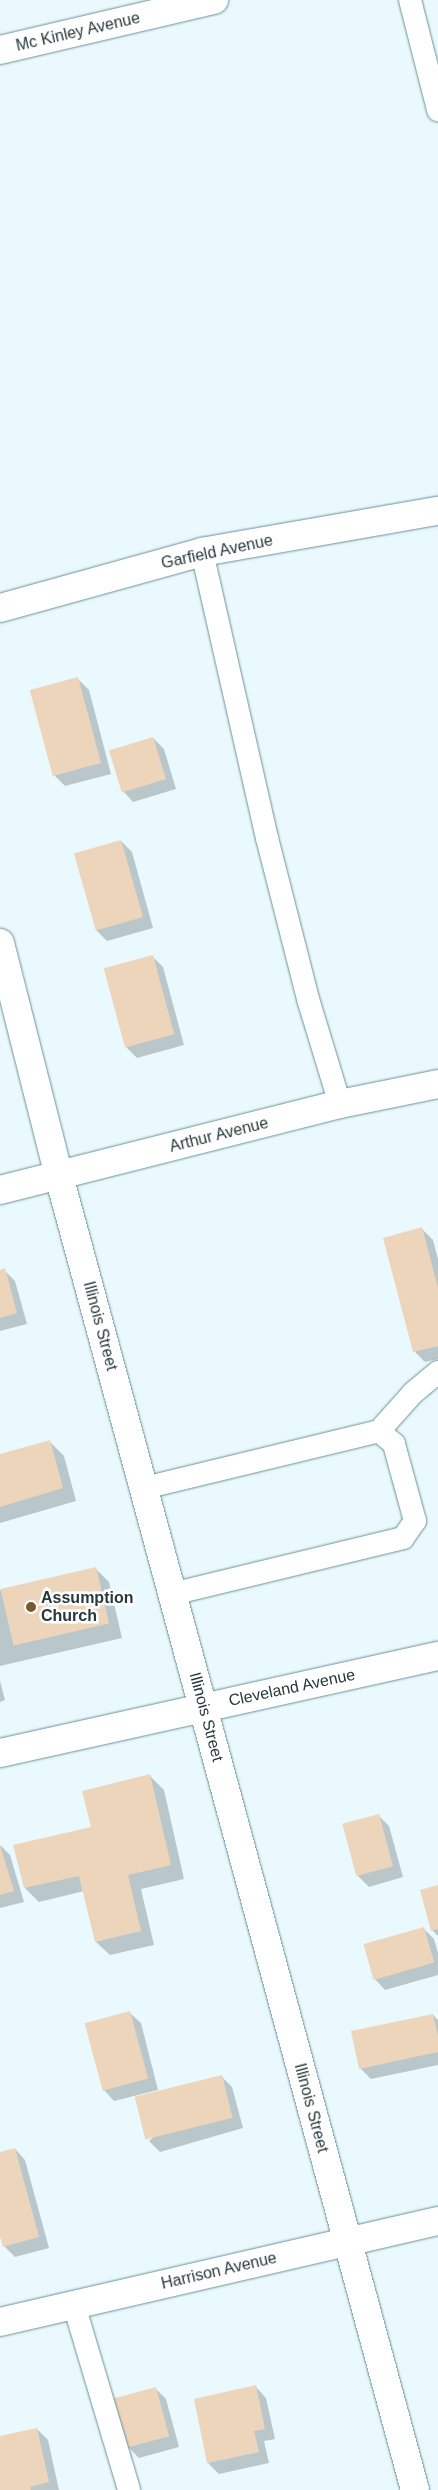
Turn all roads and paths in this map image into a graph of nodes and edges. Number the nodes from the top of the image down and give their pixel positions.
1 (214, 0) edge
2 (410, 0) edge
3 (0, 50) edge
4 (438, 110) edge
5 (438, 511) edge
6 (202, 552) junction
7 (0, 608) edge
8 (0, 943) edge
9 (438, 1084) edge
10 (340, 1104) junction
11 (60, 1176) junction
12 (0, 1190) edge
13 (438, 1372) edge
14 (379, 1431) junction
15 (144, 1488) junction
16 (172, 1594) junction
17 (438, 1656) edge
18 (203, 1708) junction
19 (0, 1754) edge
20 (438, 2221) edge
21 (348, 2242) junction
22 (74, 2305) junction
23 (0, 2322) edge
24 (129, 2490) edge
25 (415, 2490) edge

1 - 3 street, Mc Kinley Avenue
2 - 4 lane
5 - 6 street, Garfield Avenue
6 - 7 street, Garfield Avenue
6 - 10 lane
8 - 11 street, Illinois Street
9 - 10 street, Arthur Avenue
10 - 11 street, Arthur Avenue
11 - 12 street, Arthur Avenue
11 - 15 street, Illinois Street
13 - 14 lane
14 - 15 lane
14 - 16 lane
15 - 16 street, Illinois Street
16 - 18 street, Illinois Street
17 - 18 street, Cleveland Avenue
18 - 19 street, Cleveland Avenue
18 - 21 street, Illinois Street
20 - 21 street, Harrison Avenue
21 - 22 street, Harrison Avenue
21 - 25 street, Illinois Street
22 - 23 street, Harrison Avenue
22 - 24 lane

